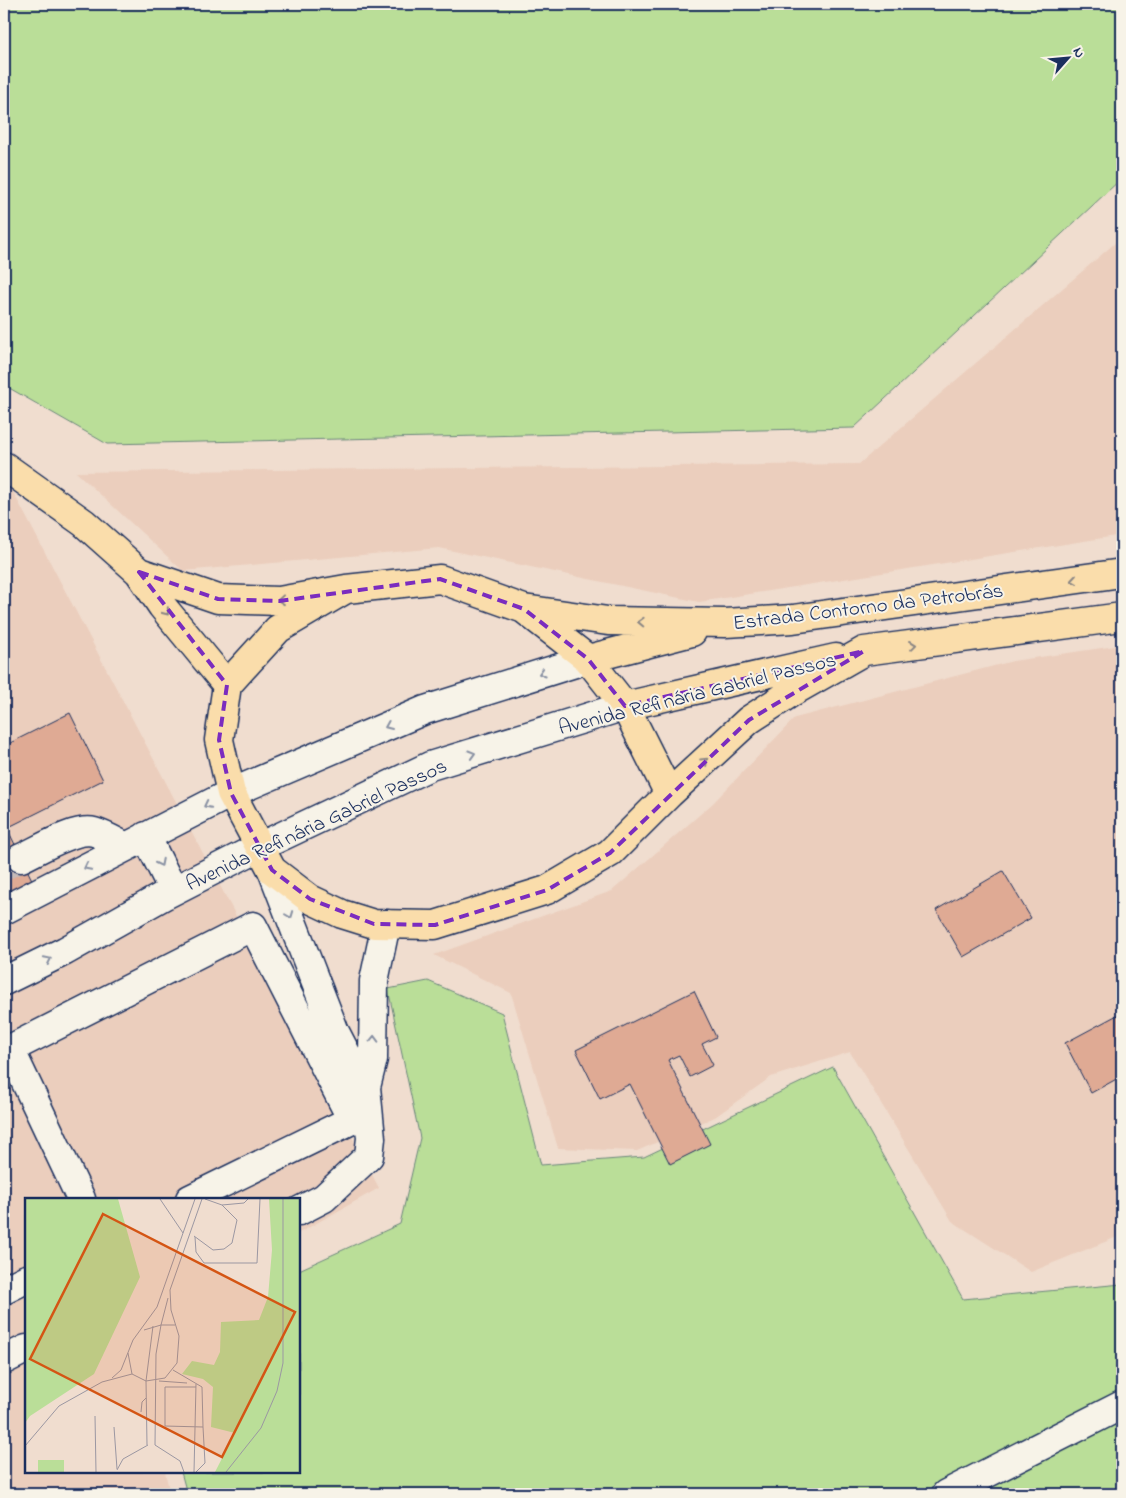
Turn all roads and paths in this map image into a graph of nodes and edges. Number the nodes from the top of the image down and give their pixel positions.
1 (4, 466) edge
2 (139, 572) junction
3 (1122, 573) edge
4 (346, 589) junction
5 (524, 609) junction
6 (1122, 617) edge
7 (725, 623) junction
8 (864, 651) junction
9 (588, 659) junction
10 (226, 686) junction
11 (626, 706) junction
12 (231, 793) junction
13 (669, 794) junction
14 (136, 842) junction
15 (21, 858) tunnel mouth
16 (265, 859) junction
17 (173, 890) junction
18 (4, 910) edge
19 (386, 924) junction
20 (4, 981) edge
21 (363, 1106) junction
22 (81, 1198) edge
23 (192, 1198) edge
24 (300, 1210) edge
25 (25, 1280) edge
26 (4, 1290) edge
27 (25, 1350) edge
28 (4, 1360) edge
29 (1122, 1405) edge
30 (946, 1494) edge

1 - 2 main road, Estrada Contorno da Petrobrás
4 -> 2 main road, Estrada Contorno da Petrobrás
2 -> 10 main road, Estrada Contorno da Petrobrás
3 -> 7 main road, Estrada Contorno da Petrobrás
4 - 5 main road, Estrada Contorno da Petrobrás
4 - 10 main road, Estrada Contorno da Petrobrás
7 -> 5 main road, Estrada Contorno da Petrobrás
5 - 9 main road, Estrada Contorno da Petrobrás
8 -> 6 main road, Estrada Contorno da Petrobrás
7 - 9 main road
8 - 11 main road, Avenida Refinária Gabriel Passos
13 -> 8 main road, Estrada Contorno da Petrobrás
9 - 11 main road, Estrada Contorno da Petrobrás
9 -> 12 lane
10 - 12 main road, Estrada Contorno da Petrobrás
11 - 13 main road, Estrada Contorno da Petrobrás
16 -> 11 lane, Avenida Refinária Gabriel Passos
12 -> 14 lane
12 - 16 main road, Estrada Contorno da Petrobrás
13 - 19 main road, Estrada Contorno da Petrobrás
14 - 15 lane
14 -> 17 lane, Avenida Refinária Gabriel Passos
14 -> 18 lane
16 - 17 lane, Avenida Refinária Gabriel Passos
16 - 19 main road, Estrada Contorno da Petrobrás
16 -> 21 lane
20 -> 17 lane, Avenida Refinária Gabriel Passos
21 -> 19 lane
21 - 22 lane
21 - 23 lane
21 - 24 lane
25 - 26 lane
27 - 28 lane
29 - 30 lane

